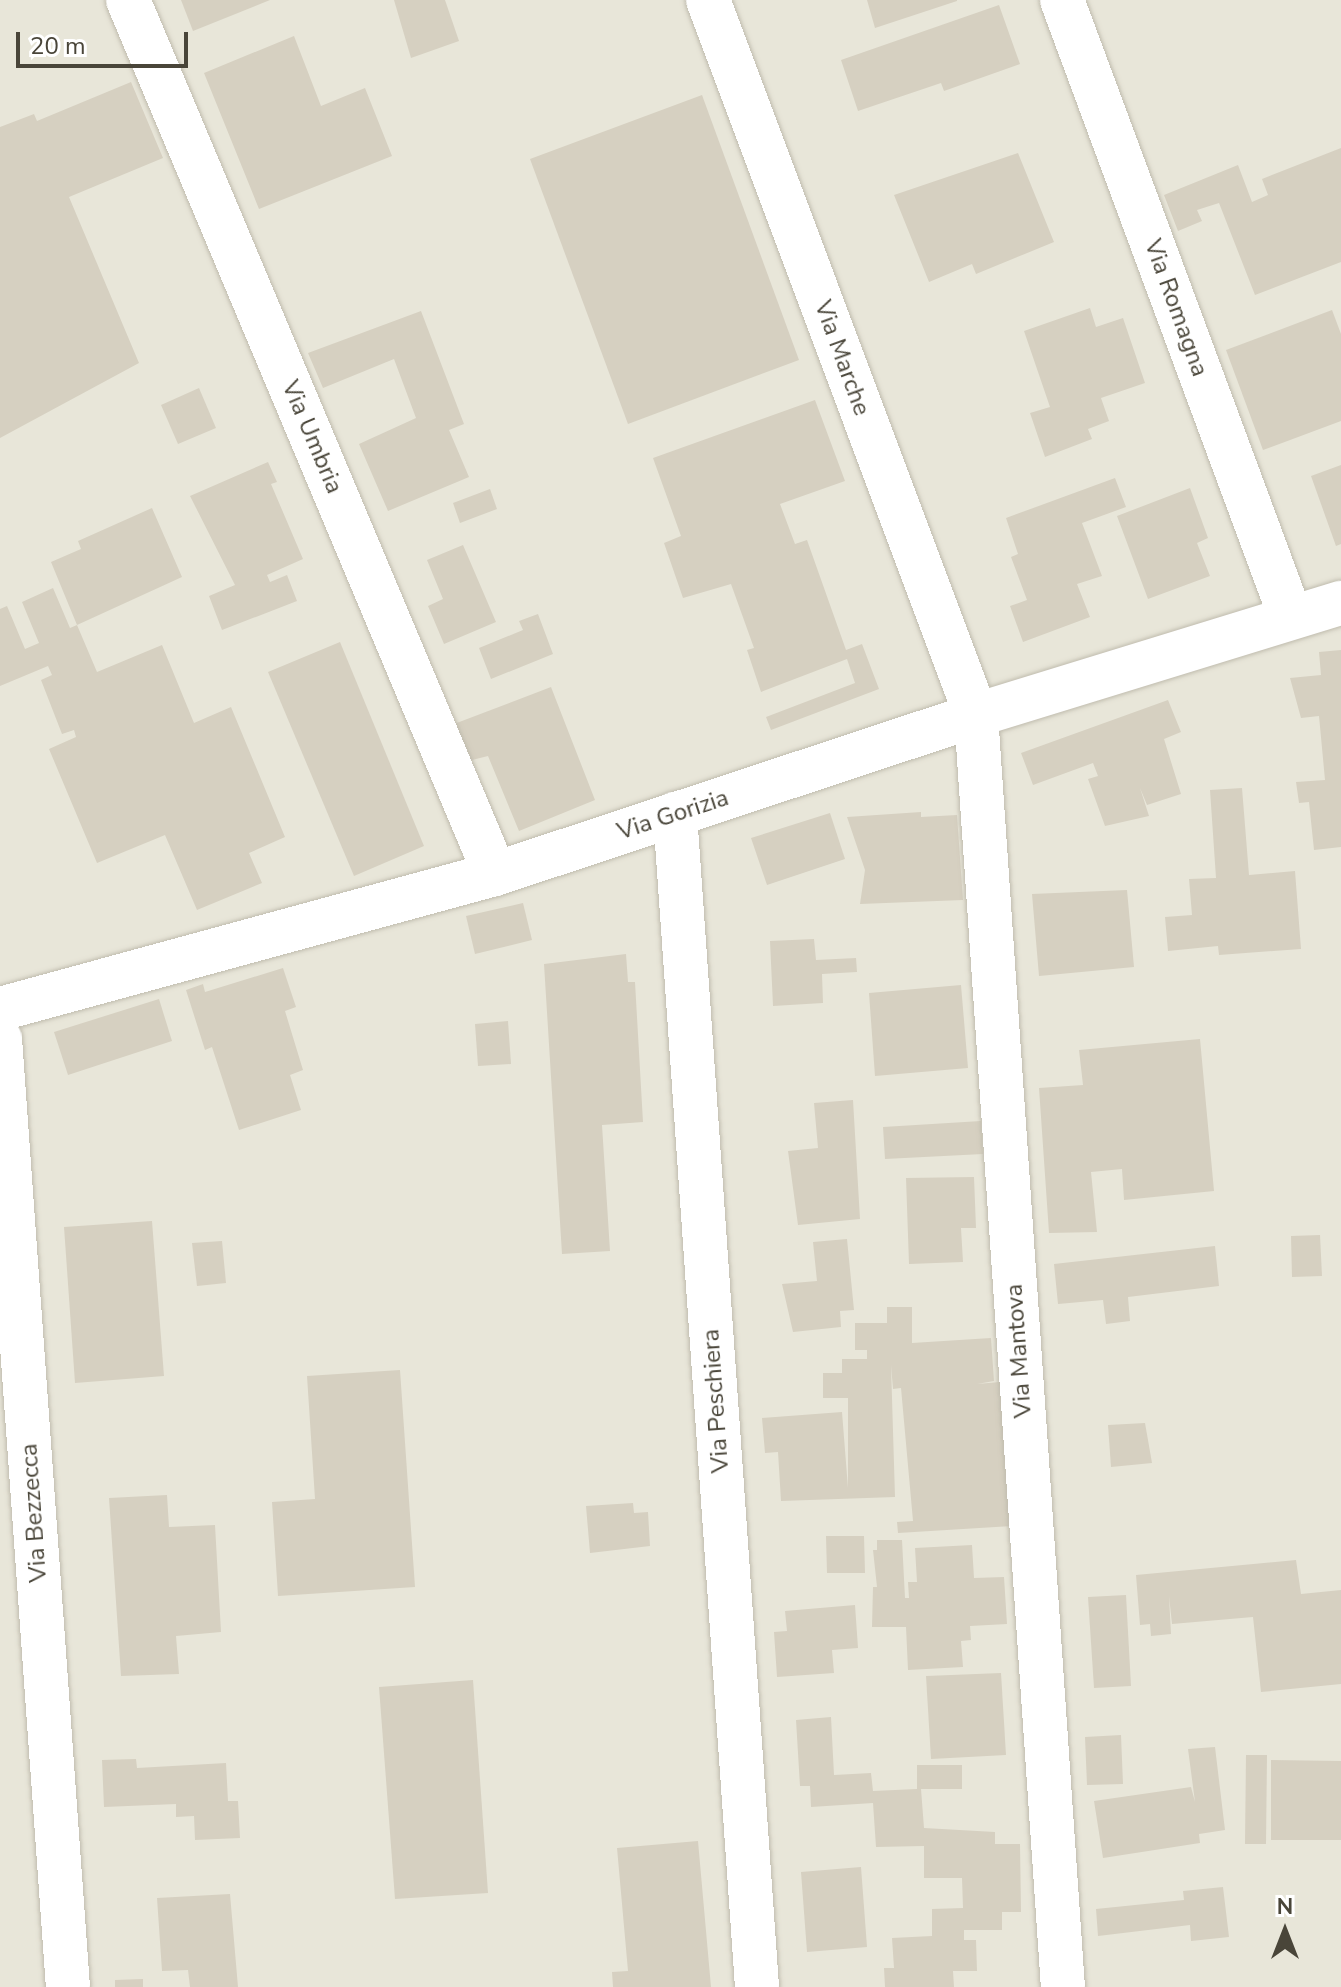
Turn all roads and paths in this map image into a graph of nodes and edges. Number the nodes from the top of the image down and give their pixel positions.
1 (128, 0) edge
2 (708, 0) edge
3 (1062, 0) edge
4 (1341, 603) edge
5 (1290, 615) junction
6 (976, 715) junction
7 (675, 814) junction
8 (495, 874) junction
9 (0, 1009) edge
10 (0, 1039) edge
11 (68, 1987) edge
12 (757, 1987) edge
13 (1063, 1987) edge

1 - 8 street, Via Umbria
2 - 6 street, Via Marche
3 - 5 street, Via Romagna
4 - 5 street, Via Gorizia
5 - 6 street, Via Gorizia
6 - 7 street, Via Gorizia
6 - 13 street, Via Mantova
7 - 8 street, Via Gorizia
7 - 12 street, Via Peschiera
8 - 9 street, Via Gorizia
10 - 11 street, Via Bezzecca

